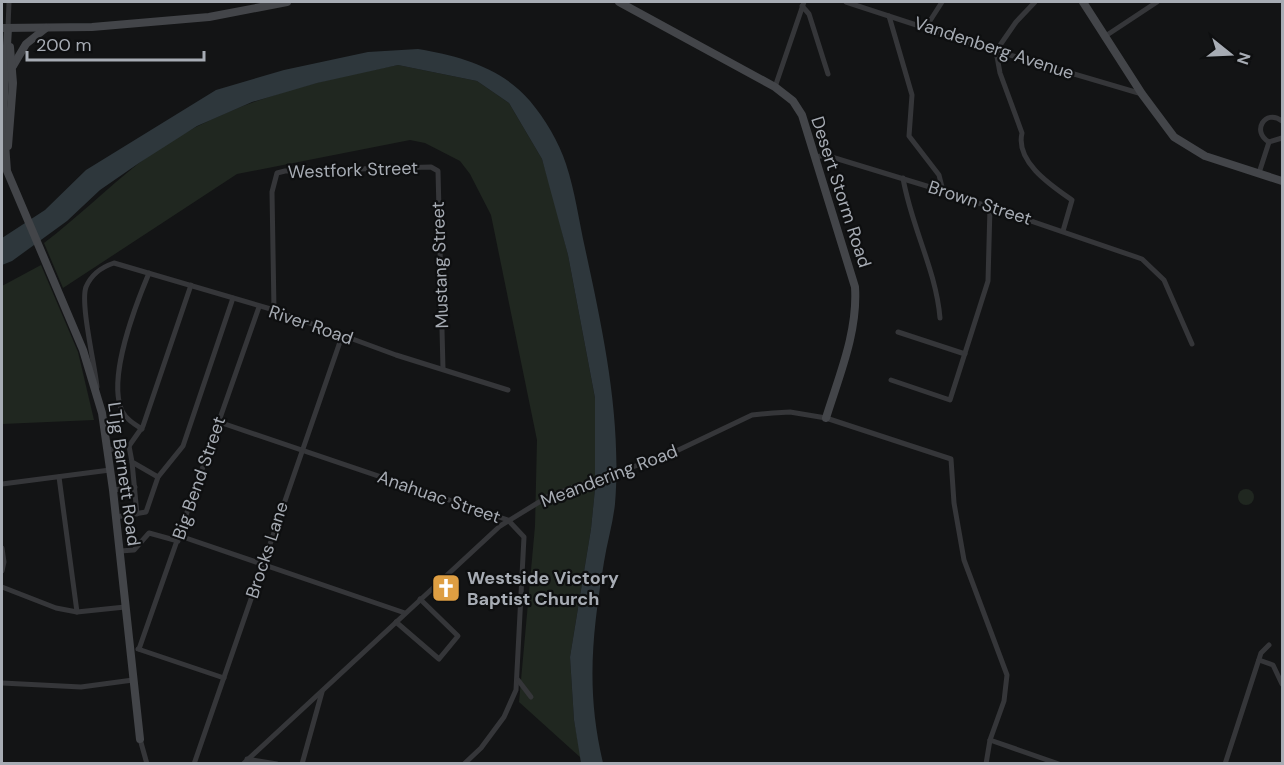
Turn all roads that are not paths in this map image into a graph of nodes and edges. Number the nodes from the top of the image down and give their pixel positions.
1 (9, 2) edge
2 (287, 2) edge
3 (619, 2) edge
4 (846, 2) edge
5 (942, 2) edge
6 (1035, 2) edge
7 (1083, 2) edge
8 (1157, 2) edge
9 (269, 3) edge
10 (803, 4) edge
11 (889, 15) junction
12 (926, 27) junction
13 (5, 28) edge
14 (47, 28) junction
15 (1104, 37) junction
16 (996, 51) junction
17 (13, 67) junction
18 (828, 74) dead end
19 (775, 87) junction
20 (1142, 94) junction
21 (1282, 121) edge
22 (1282, 138) edge
23 (1269, 142) junction
24 (816, 157) junction
25 (6, 158) junction
26 (429, 167) joint
27 (1259, 173) junction
28 (903, 178) junction
29 (1282, 181) edge
30 (943, 191) junction
31 (990, 207) junction
32 (1063, 231) junction
33 (149, 273) junction
34 (191, 285) junction
35 (233, 298) junction
36 (259, 307) junction
37 (274, 310) junction
38 (940, 318) dead end
39 (898, 332) dead end
40 (342, 336) junction
41 (1192, 344) dead end
42 (965, 354) junction
43 (443, 369) junction
44 (891, 380) dead end
45 (508, 390) dead end
46 (97, 395) junction
47 (826, 418) junction
48 (219, 422) junction
49 (142, 429) junction
50 (129, 446) junction
51 (108, 450) junction
52 (302, 450) junction
53 (132, 462) junction
54 (111, 470) junction
55 (59, 477) junction
56 (158, 477) junction
57 (2, 484) edge
58 (135, 487) junction
59 (113, 490) junction
60 (137, 514) junction
61 (116, 517) junction
62 (508, 520) junction
63 (179, 538) junction
64 (2, 548) edge
65 (120, 552) junction
66 (262, 565) junction
67 (2, 571) edge
68 (2, 587) edge
69 (420, 599) junction
70 (125, 607) junction
71 (77, 612) junction
72 (405, 613) junction
73 (396, 622) junction
74 (1269, 645) dead end
75 (135, 651) junction
76 (1259, 660) junction
77 (224, 678) junction
78 (134, 680) junction
79 (518, 680) junction
80 (2, 683) edge
81 (1282, 684) edge
82 (322, 690) junction
83 (531, 698) dead end
84 (140, 739) joint
85 (990, 740) junction
86 (245, 761) edge
87 (144, 764) edge
88 (194, 764) edge
89 (277, 764) edge
90 (302, 764) edge
91 (464, 764) edge
92 (986, 764) edge
93 (1059, 764) edge
94 (1225, 764) edge

1 - 13 street
2 - 9 street
3 - 19 street, Desert Storm Road
4 - 11 street, Vandenberg Avenue
5 - 12 street
6 - 16 street
7 - 15 street
8 - 15 street
9 - 14 street
10 - 18 street
10 - 19 street
11 - 12 street, Vandenberg Avenue
11 - 30 street
12 - 16 street, Vandenberg Avenue
13 - 14 street
13 - 17 street
13 - 25 street
14 - 17 street
15 - 20 street
16 - 20 street, Vandenberg Avenue
16 - 32 street
17 - 25 street
19 - 24 street, Desert Storm Road
20 - 27 street
21 - 23 street
22 - 23 street
23 - 27 street
24 - 28 street, Brown Street
24 - 47 street, Desert Storm Road
25 - 46 street, LTjg Barnett Road
26 - 37 street, Westfork Street
26 - 43 street, Mustang Street
27 - 29 street
28 - 30 street, Brown Street
28 - 38 street
30 - 31 street, Brown Street
31 - 32 street, Brown Street
31 - 42 street
32 - 41 street, Brown Street
33 - 34 street, River Road
33 - 46 street, River Road
33 - 49 street
34 - 35 street, River Road
34 - 49 street
35 - 36 street, River Road
35 - 56 street
36 - 37 street, River Road
36 - 48 street, Big Bend Street
37 - 40 street, River Road
39 - 42 street
40 - 43 street, River Road
40 - 52 street, Brocks Lane
42 - 44 street
43 - 45 street, River Road
46 - 51 street, LTjg Barnett Road
47 - 62 street, Meandering Road
47 - 85 street, Meandering Road
48 - 52 street, Anahuac Street
48 - 63 street, Big Bend Street
49 - 50 street
50 - 51 street
50 - 53 street
51 - 54 street, LTjg Barnett Road
52 - 62 street, Anahuac Street
52 - 66 street, Brocks Lane
53 - 56 street
53 - 58 street
54 - 55 street
54 - 59 street, LTjg Barnett Road
55 - 57 street
55 - 71 street
56 - 60 street
58 - 59 street
58 - 60 street
59 - 61 street, LTjg Barnett Road
60 - 61 street
61 - 65 street, LTjg Barnett Road
62 - 69 street, Meandering Road
62 - 79 street, Anahuac Street
63 - 65 street
63 - 66 street
63 - 75 street, Big Bend Street
64 - 67 street
65 - 70 street, LTjg Barnett Road
66 - 72 street
66 - 77 street, Brocks Lane
68 - 71 street
69 - 72 street, Meandering Road
69 - 73 street
70 - 71 street
70 - 75 street, LTjg Barnett Road
72 - 73 street, Meandering Road
73 - 82 street, Meandering Road
74 - 76 street
75 - 77 street
75 - 78 street, LTjg Barnett Road
76 - 81 street
76 - 94 street
77 - 88 street, Brocks Lane
78 - 80 street
78 - 84 street, LTjg Barnett Road
79 - 83 street
79 - 91 street, Anahuac Street
82 - 86 street, Meandering Road
82 - 90 street
84 - 87 street, LTjg Barnett Road
85 - 92 street
85 - 93 street
86 - 89 street

